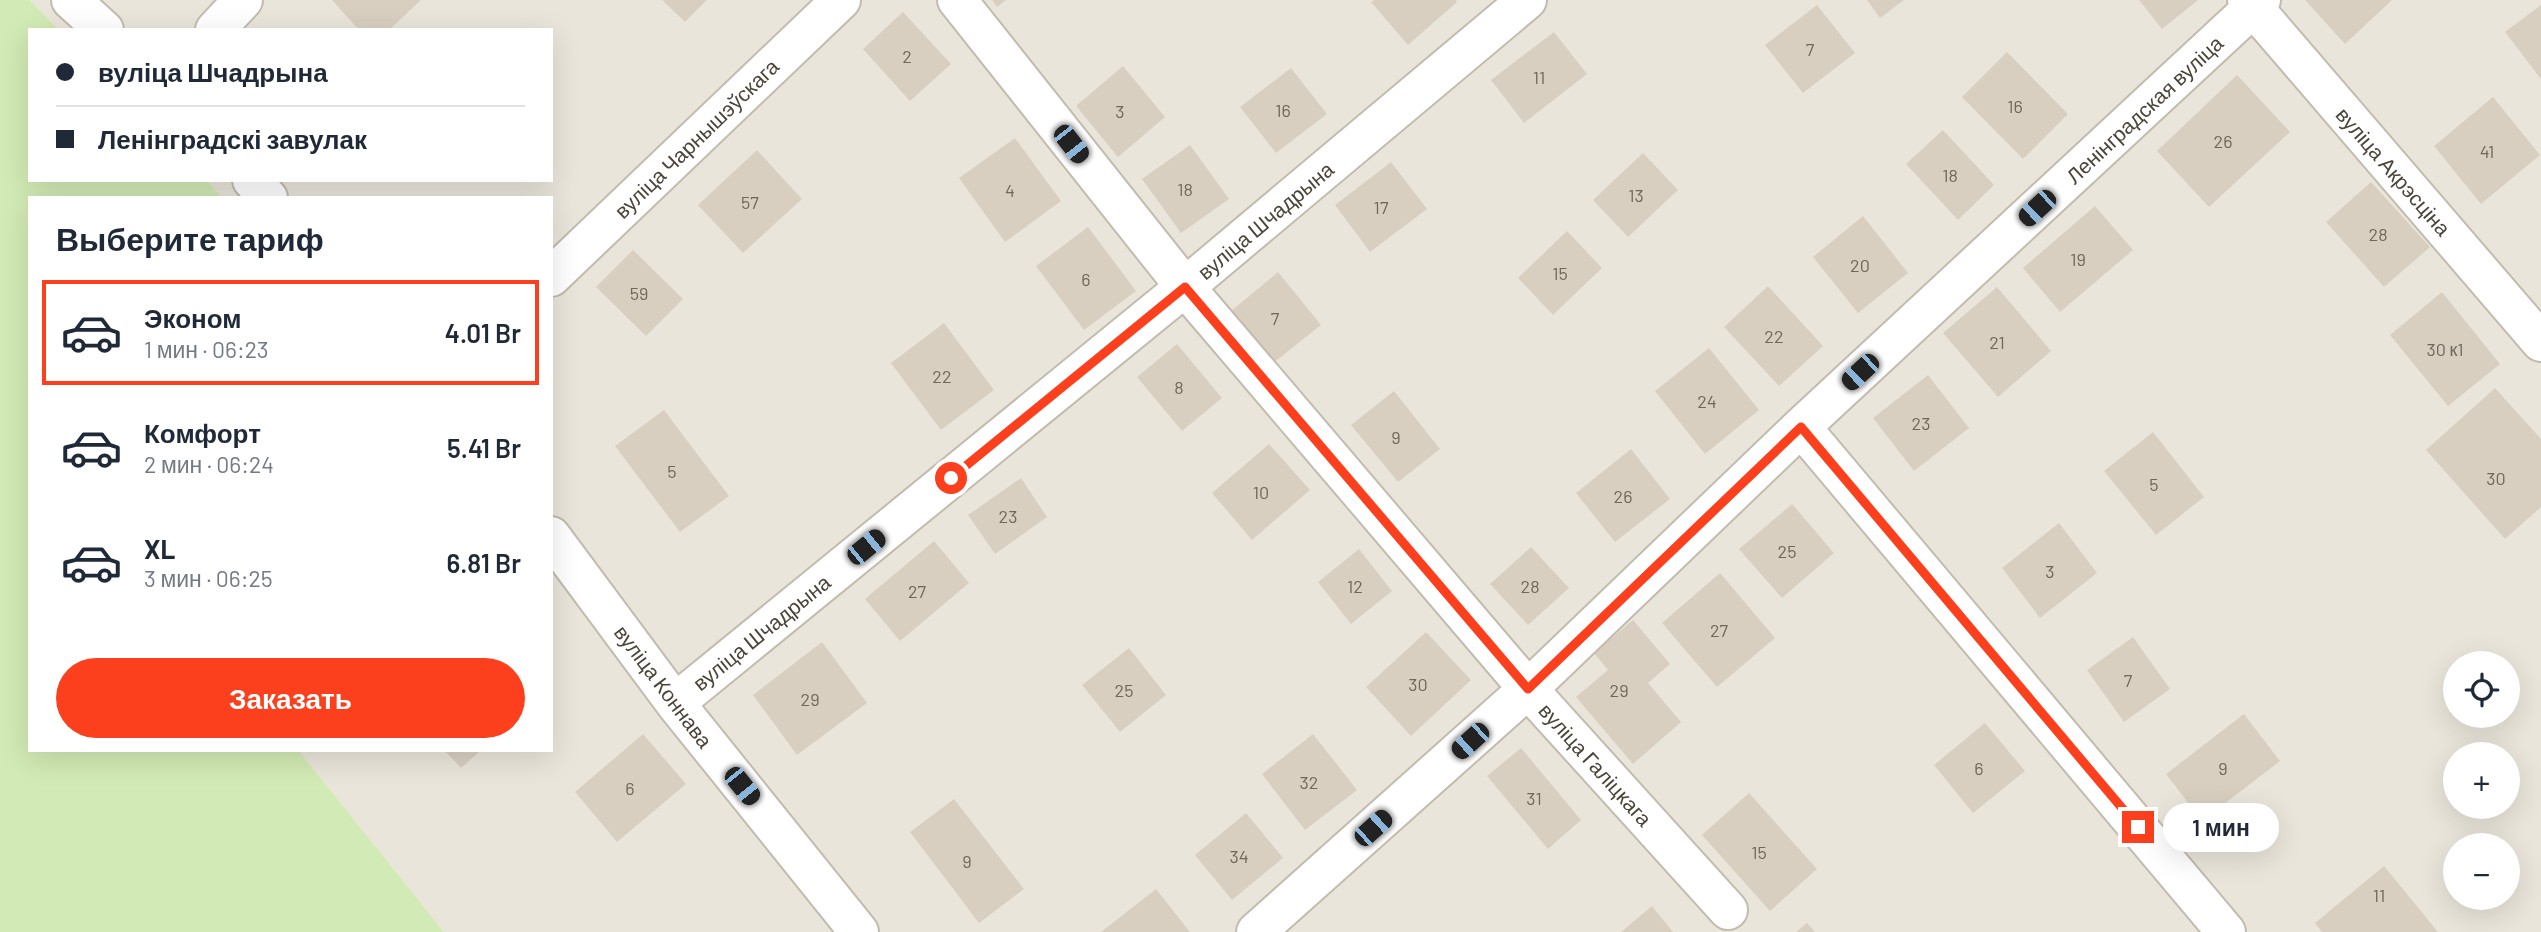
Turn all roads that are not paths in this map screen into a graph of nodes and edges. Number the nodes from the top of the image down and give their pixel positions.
1 (72, 0) edge
2 (243, 0) edge
3 (841, 0) edge
4 (957, 0) edge
5 (1527, 0) edge
6 (2254, 3) edge
7 (102, 28) edge
8 (217, 28) edge
9 (254, 182) edge
10 (266, 196) edge
11 (553, 274) edge
12 (1185, 287) junction
13 (2541, 342) edge
14 (1801, 427) junction
15 (553, 539) edge
16 (1528, 689) junction
17 (675, 703) junction
18 (1728, 910) dead end
19 (859, 932) edge
20 (1256, 932) edge
21 (2226, 932) edge

1 - 7 street
2 - 8 street
3 - 11 street, вуліца Чарнышэўскага
4 - 12 street, вуліца Галіцкага
5 - 12 street, вуліца Шчадрына
6 - 13 street, вуліца Акрэсціна
6 - 14 street, Ленінградская вуліца
9 - 10 street
12 - 16 street, вуліца Галіцкага
12 - 17 street, вуліца Шчадрына
14 - 16 street, Ленінградская вуліца
14 - 21 street
15 - 17 street, вуліца Коннава
16 - 18 street, вуліца Галіцкага
16 - 20 street, Ленінградская вуліца
17 - 19 street, вуліца Коннава

